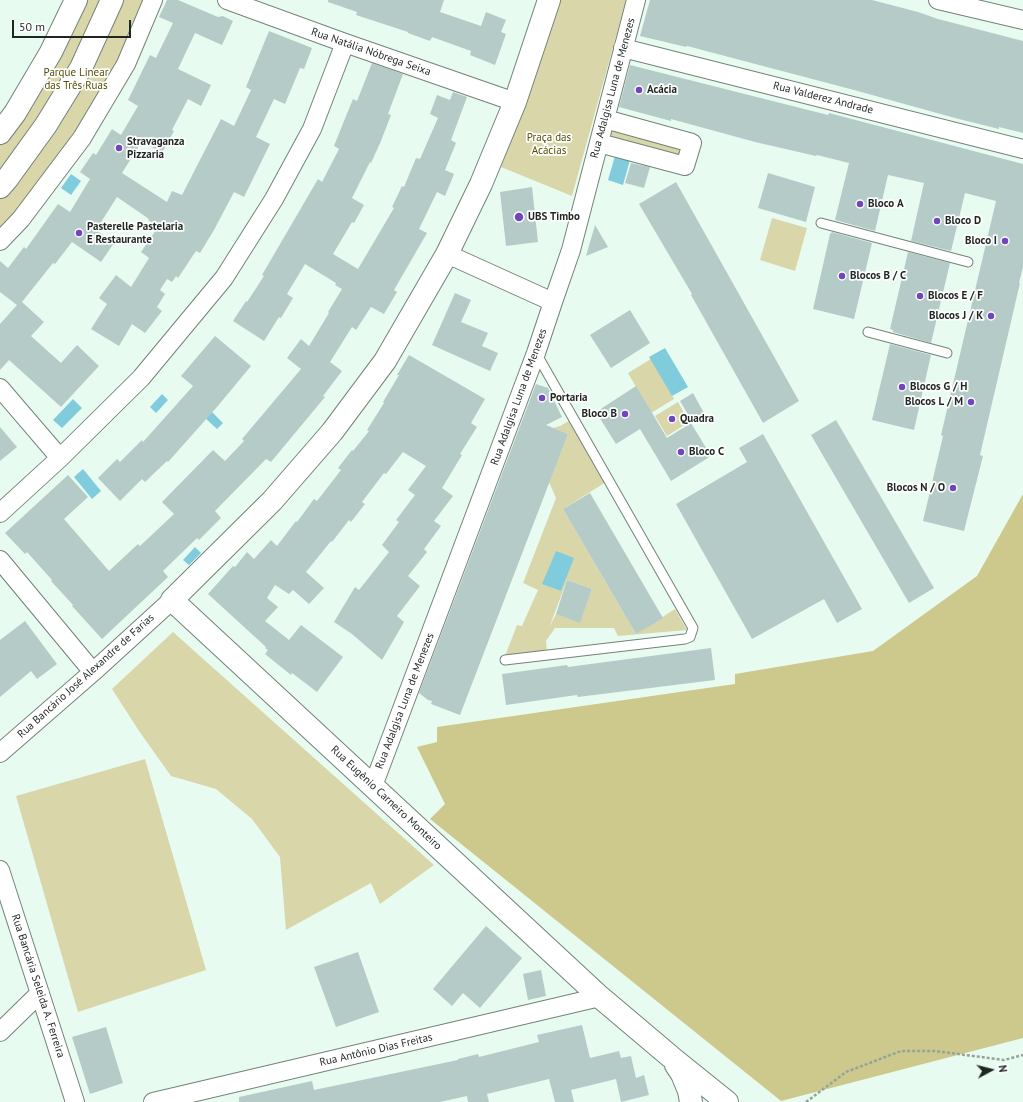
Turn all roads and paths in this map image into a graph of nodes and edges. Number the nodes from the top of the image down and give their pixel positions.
1 (76, 0) edge
2 (112, 0) edge
3 (153, 0) edge
4 (227, 0) edge
5 (549, 0) edge
6 (636, 0) edge
7 (938, 0) edge
8 (990, 6) edge
9 (1023, 20) edge
10 (345, 43) junction
11 (623, 48) junction
12 (515, 102) junction
13 (605, 119) junction
14 (0, 133) edge
15 (599, 143) junction
16 (1023, 148) edge
17 (0, 187) edge
18 (821, 223) dead end
19 (0, 241) edge
20 (447, 254) junction
21 (968, 262) dead end
22 (553, 302) junction
23 (868, 332) dead end
24 (536, 353) junction
25 (947, 353) dead end
26 (0, 388) edge
27 (60, 458) junction
28 (0, 513) edge
29 (0, 560) edge
30 (172, 600) junction
31 (505, 660) dead end
32 (93, 672) junction
33 (0, 752) edge
34 (373, 786) junction
35 (0, 870) edge
36 (40, 993) junction
37 (600, 997) junction
38 (0, 1032) edge
39 (1023, 1055) edge
40 (671, 1057) junction
41 (75, 1102) edge
42 (153, 1102) edge
43 (691, 1102) edge
44 (728, 1102) edge
45 (806, 1102) edge

1 - 14 street
2 - 17 street
3 - 19 street
4 - 10 street, Rua Natália Nóbrega Seixa
5 - 12 street
6 - 11 street, Rua Adalgisa Luna de Menezes
7 - 8 street
8 - 9 street
10 - 12 street, Rua Natália Nóbrega Seixa
10 - 27 street
11 - 13 street, Rua Adalgisa Luna de Menezes
11 - 16 street, Rua Valderez Andrade
12 - 20 street
13 - 15 street, Rua Adalgisa Luna de Menezes
13 - 15 street
15 - 22 street, Rua Adalgisa Luna de Menezes
18 - 21 lane
20 - 22 street
20 - 30 street
22 - 24 street, Rua Adalgisa Luna de Menezes
23 - 25 lane
24 - 31 lane
24 - 34 street, Rua Adalgisa Luna de Menezes
26 - 27 street
27 - 28 street
29 - 32 street
30 - 32 street, Rua Bancário José Alexandre de Farias
30 - 34 street, Rua Eugênio Carneiro Monteiro
32 - 33 street, Rua Bancário José Alexandre de Farias
34 - 37 street, Rua Eugênio Carneiro Monteiro
35 - 36 street, Rua Bancária Seleida A. Ferreira
36 - 38 street
36 - 41 street, Rua Bancária Seleida A. Ferreira
37 - 40 street, Rua Eugênio Carneiro Monteiro
37 - 42 street, Rua Antônio Dias Freitas
39 - 45 path
40 - 43 street
40 - 44 street

